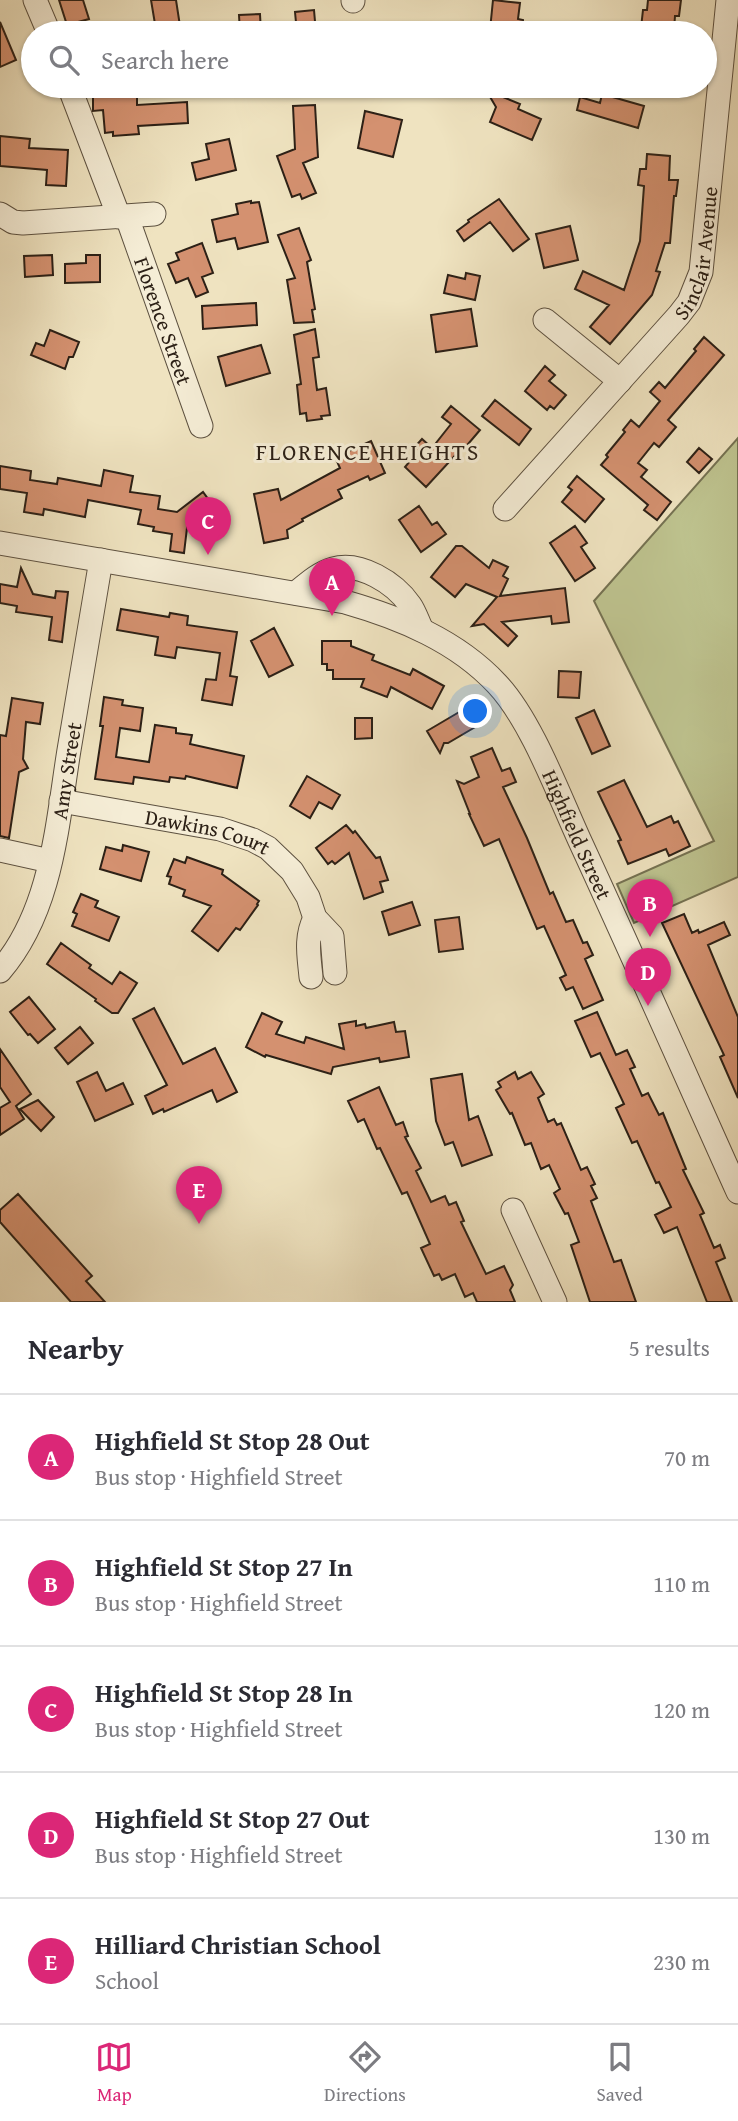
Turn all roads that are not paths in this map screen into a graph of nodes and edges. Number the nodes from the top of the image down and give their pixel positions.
1 (35, 0) edge
2 (728, 0) edge
3 (43, 21) edge
4 (717, 46) edge
5 (74, 98) edge
6 (712, 98) edge
7 (154, 214) dead end
8 (123, 217) junction
9 (2, 219) edge
10 (545, 320) dead end
11 (620, 381) junction
12 (201, 426) dead end
13 (505, 509) dead end
14 (0, 543) edge
15 (101, 560) junction
16 (296, 593) junction
17 (422, 630) junction
18 (61, 801) junction
19 (0, 850) edge
20 (50, 861) junction
21 (315, 918) junction
22 (0, 971) edge
23 (335, 973) dead end
24 (310, 977) dead end
25 (738, 1192) edge
26 (513, 1210) dead end
27 (555, 1302) edge

1 - 3 street
2 - 4 street, Sinclair Avenue
5 - 8 street, Florence Street
6 - 11 street, Sinclair Avenue
7 - 8 street
8 - 9 street
8 - 12 street, Florence Street
10 - 11 street
11 - 13 street, Sinclair Avenue
14 - 15 street, Highfield Street
15 - 16 street, Highfield Street
15 - 18 street, Amy Street
16 - 17 street, Highfield Street
16 - 17 street
17 - 25 street, Highfield Street
18 - 20 street, Amy Street
18 - 21 street, Dawkins Court
19 - 20 street
20 - 22 street, Amy Street
21 - 23 street, Dawkins Court
21 - 24 street
26 - 27 street

